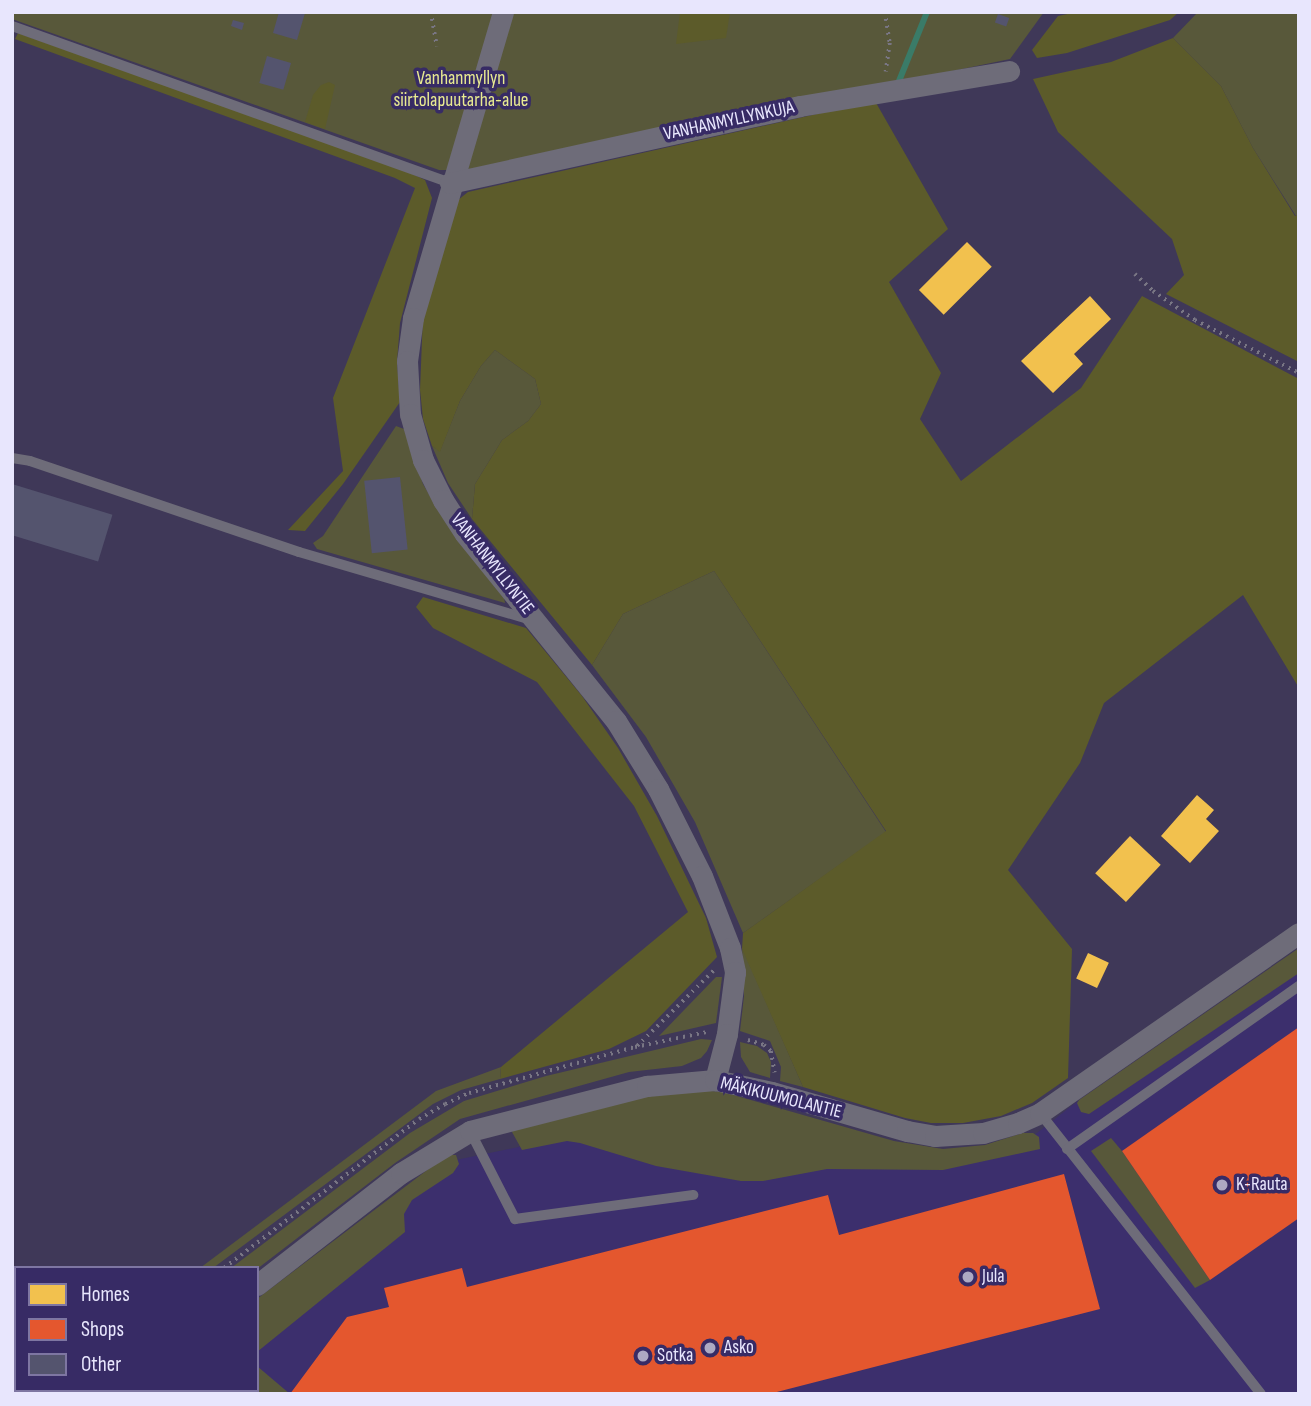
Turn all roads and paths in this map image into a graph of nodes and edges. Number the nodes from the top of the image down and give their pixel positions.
1 (431, 12) edge
2 (503, 12) edge
3 (885, 12) edge
4 (12, 26) edge
5 (437, 47) dead end
6 (1009, 71) dead end
7 (883, 94) junction
8 (450, 183) junction
9 (1135, 274) dead end
10 (1299, 373) edge
11 (12, 458) edge
12 (538, 622) junction
13 (1299, 933) edge
14 (730, 948) junction
15 (1299, 986) edge
16 (635, 1047) dead end
17 (715, 1080) junction
18 (1040, 1113) junction
19 (470, 1131) junction
20 (1068, 1149) junction
21 (693, 1195) dead end
22 (259, 1283) edge
23 (1261, 1394) edge

1 - 5 path
2 - 8 street, VANHANMYLLYNTIE
3 - 7 path
4 - 8 lane
6 - 7 street, VANHANMYLLYNKUJA
7 - 8 street, VANHANMYLLYNKUJA
8 - 12 street, VANHANMYLLYNTIE
9 - 10 path
11 - 12 lane
12 - 14 street, VANHANMYLLYNTIE
13 - 18 street, MÄKIKUUMOLANTIE
14 - 16 path
14 - 17 street, VANHANMYLLYNTIE
15 - 20 lane
17 - 18 street, MÄKIKUUMOLANTIE
17 - 19 street, MÄKIKUUMOLANTIE
18 - 20 lane
19 - 21 lane
19 - 22 street, MÄKIKUUMOLANTIE
20 - 23 lane

